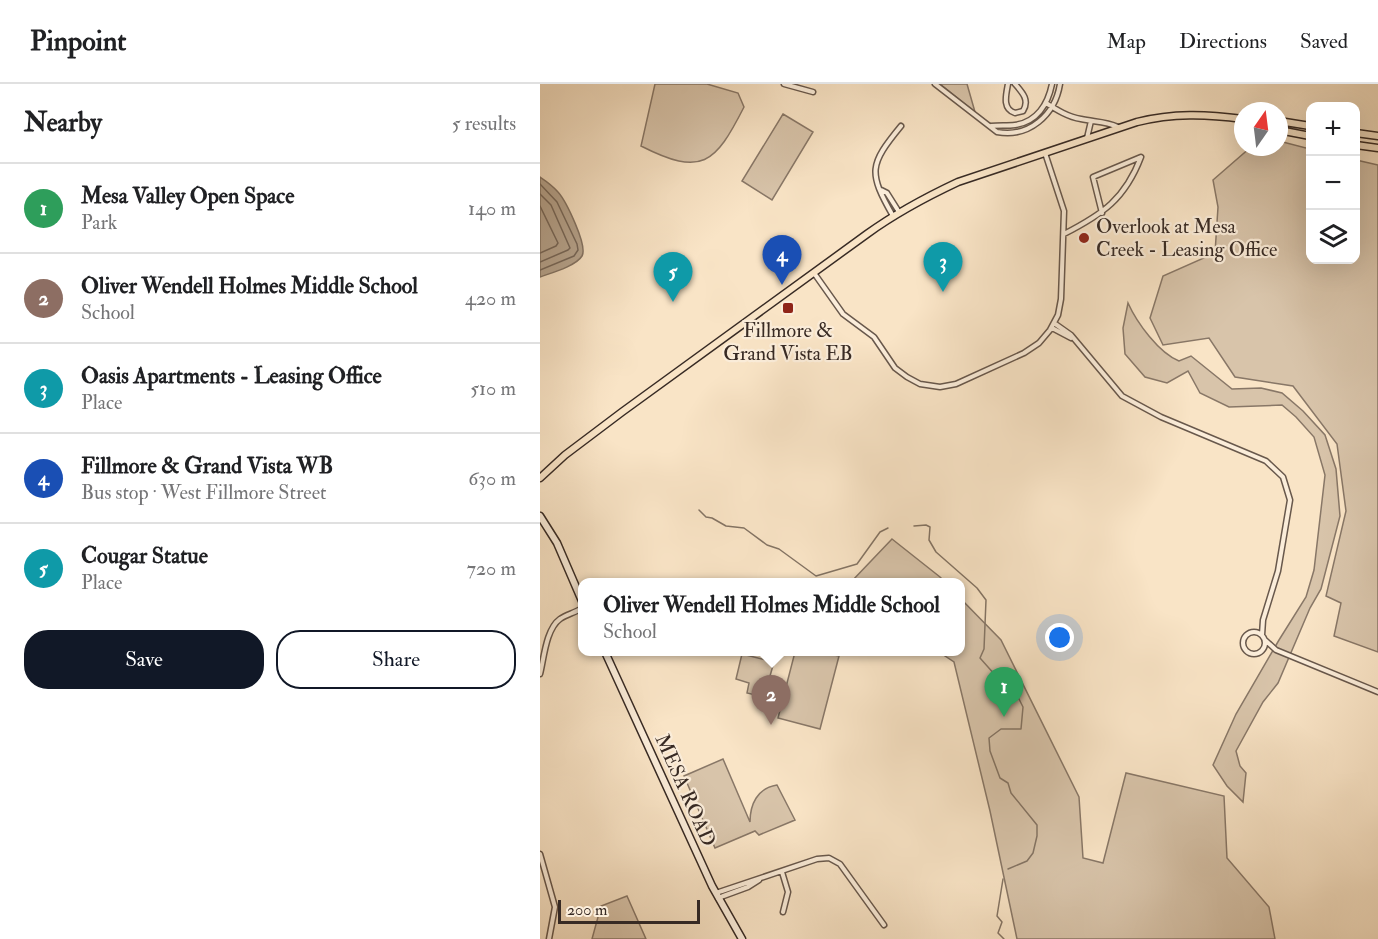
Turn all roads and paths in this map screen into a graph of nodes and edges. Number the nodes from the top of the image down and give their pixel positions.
1 (784, 84) edge
2 (935, 84) edge
3 (1008, 84) edge
4 (1015, 84) edge
5 (1053, 84) edge
6 (1059, 84) edge
7 (813, 92) dead end
8 (1046, 103) junction
9 (1052, 107) junction
10 (1234, 118) edge
11 (1091, 121) junction
12 (1288, 122) edge
13 (1306, 125) edge
14 (901, 126) dead end
15 (990, 126) junction
16 (1118, 128) junction
17 (1288, 132) edge
18 (1360, 134) edge
19 (1306, 135) edge
20 (1378, 136) edge
21 (1087, 138) junction
22 (1360, 146) edge
23 (1378, 148) edge
24 (1045, 152) junction
25 (1102, 213) junction
26 (896, 214) junction
27 (1064, 234) junction
28 (814, 273) junction
29 (1053, 326) junction
30 (540, 478) edge
31 (540, 516) edge
32 (578, 592) edge
33 (578, 610) edge
34 (1263, 620) junction
35 (1254, 632) junction
36 (1262, 635) junction
37 (1265, 640) junction
38 (1276, 650) junction
39 (1261, 651) junction
40 (607, 656) edge
41 (540, 674) edge
42 (1378, 692) edge
43 (540, 854) edge
44 (782, 872) junction
45 (716, 896) junction
46 (783, 912) dead end
47 (884, 925) dead end
48 (549, 939) edge
49 (742, 939) edge

1 - 7 street
2 - 15 street
3 - 4 street
5 - 8 street
6 - 9 street
8 - 9 street
8 - 15 street
9 - 11 street
9 - 15 street
10 - 16 main road
11 - 16 street
11 - 21 street
12 - 13 main road
14 - 26 street
16 - 21 main road
17 - 19 main road
18 - 20 main road
21 - 24 main road
22 - 23 main road
24 - 26 main road
24 - 27 street
25 - 25 street
25 - 27 street
26 - 28 main road
27 - 29 street
28 - 29 street
28 - 30 main road
29 - 34 street
31 - 32 main road
33 - 41 street
34 - 35 street
34 - 36 street
35 - 36 street
35 - 39 street
36 - 37 street
37 - 38 street
37 - 39 street
38 - 39 street
38 - 42 street
40 - 45 main road, MESA ROAD
43 - 48 street
44 - 45 street
44 - 46 street
44 - 47 street
45 - 49 main road, MESA ROAD

